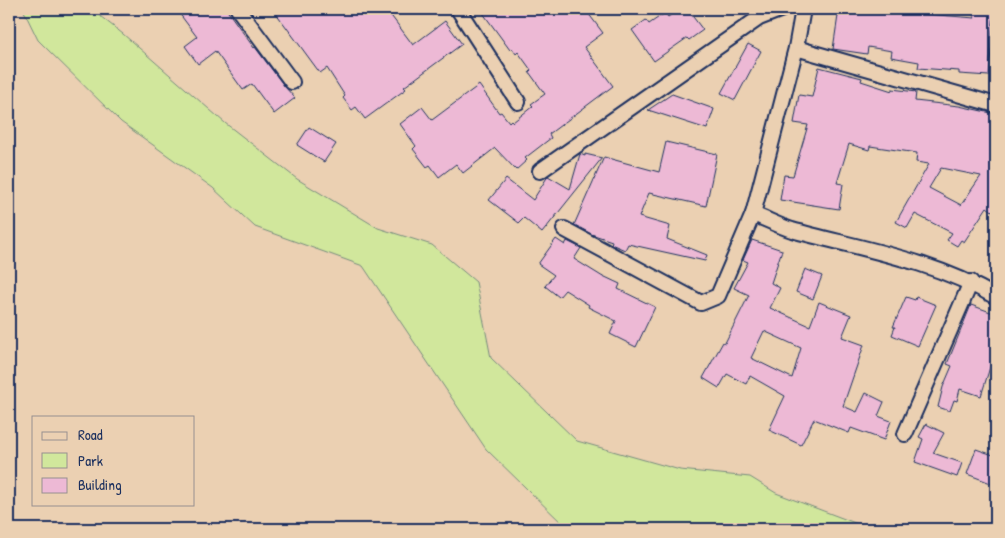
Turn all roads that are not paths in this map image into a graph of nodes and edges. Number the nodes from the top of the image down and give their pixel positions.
1 (238, 9) edge
2 (458, 9) edge
3 (782, 9) edge
4 (804, 9) edge
5 (796, 48) junction
6 (292, 82) dead end
7 (518, 102) dead end
8 (996, 105) edge
9 (540, 170) dead end
10 (753, 214) junction
11 (564, 229) dead end
12 (971, 282) junction
13 (996, 297) edge
14 (905, 434) dead end

1 - 6 street
2 - 7 street
3 - 9 street
4 - 5 street
5 - 8 street
5 - 10 street
10 - 11 street
10 - 12 street
12 - 13 street
12 - 14 street

